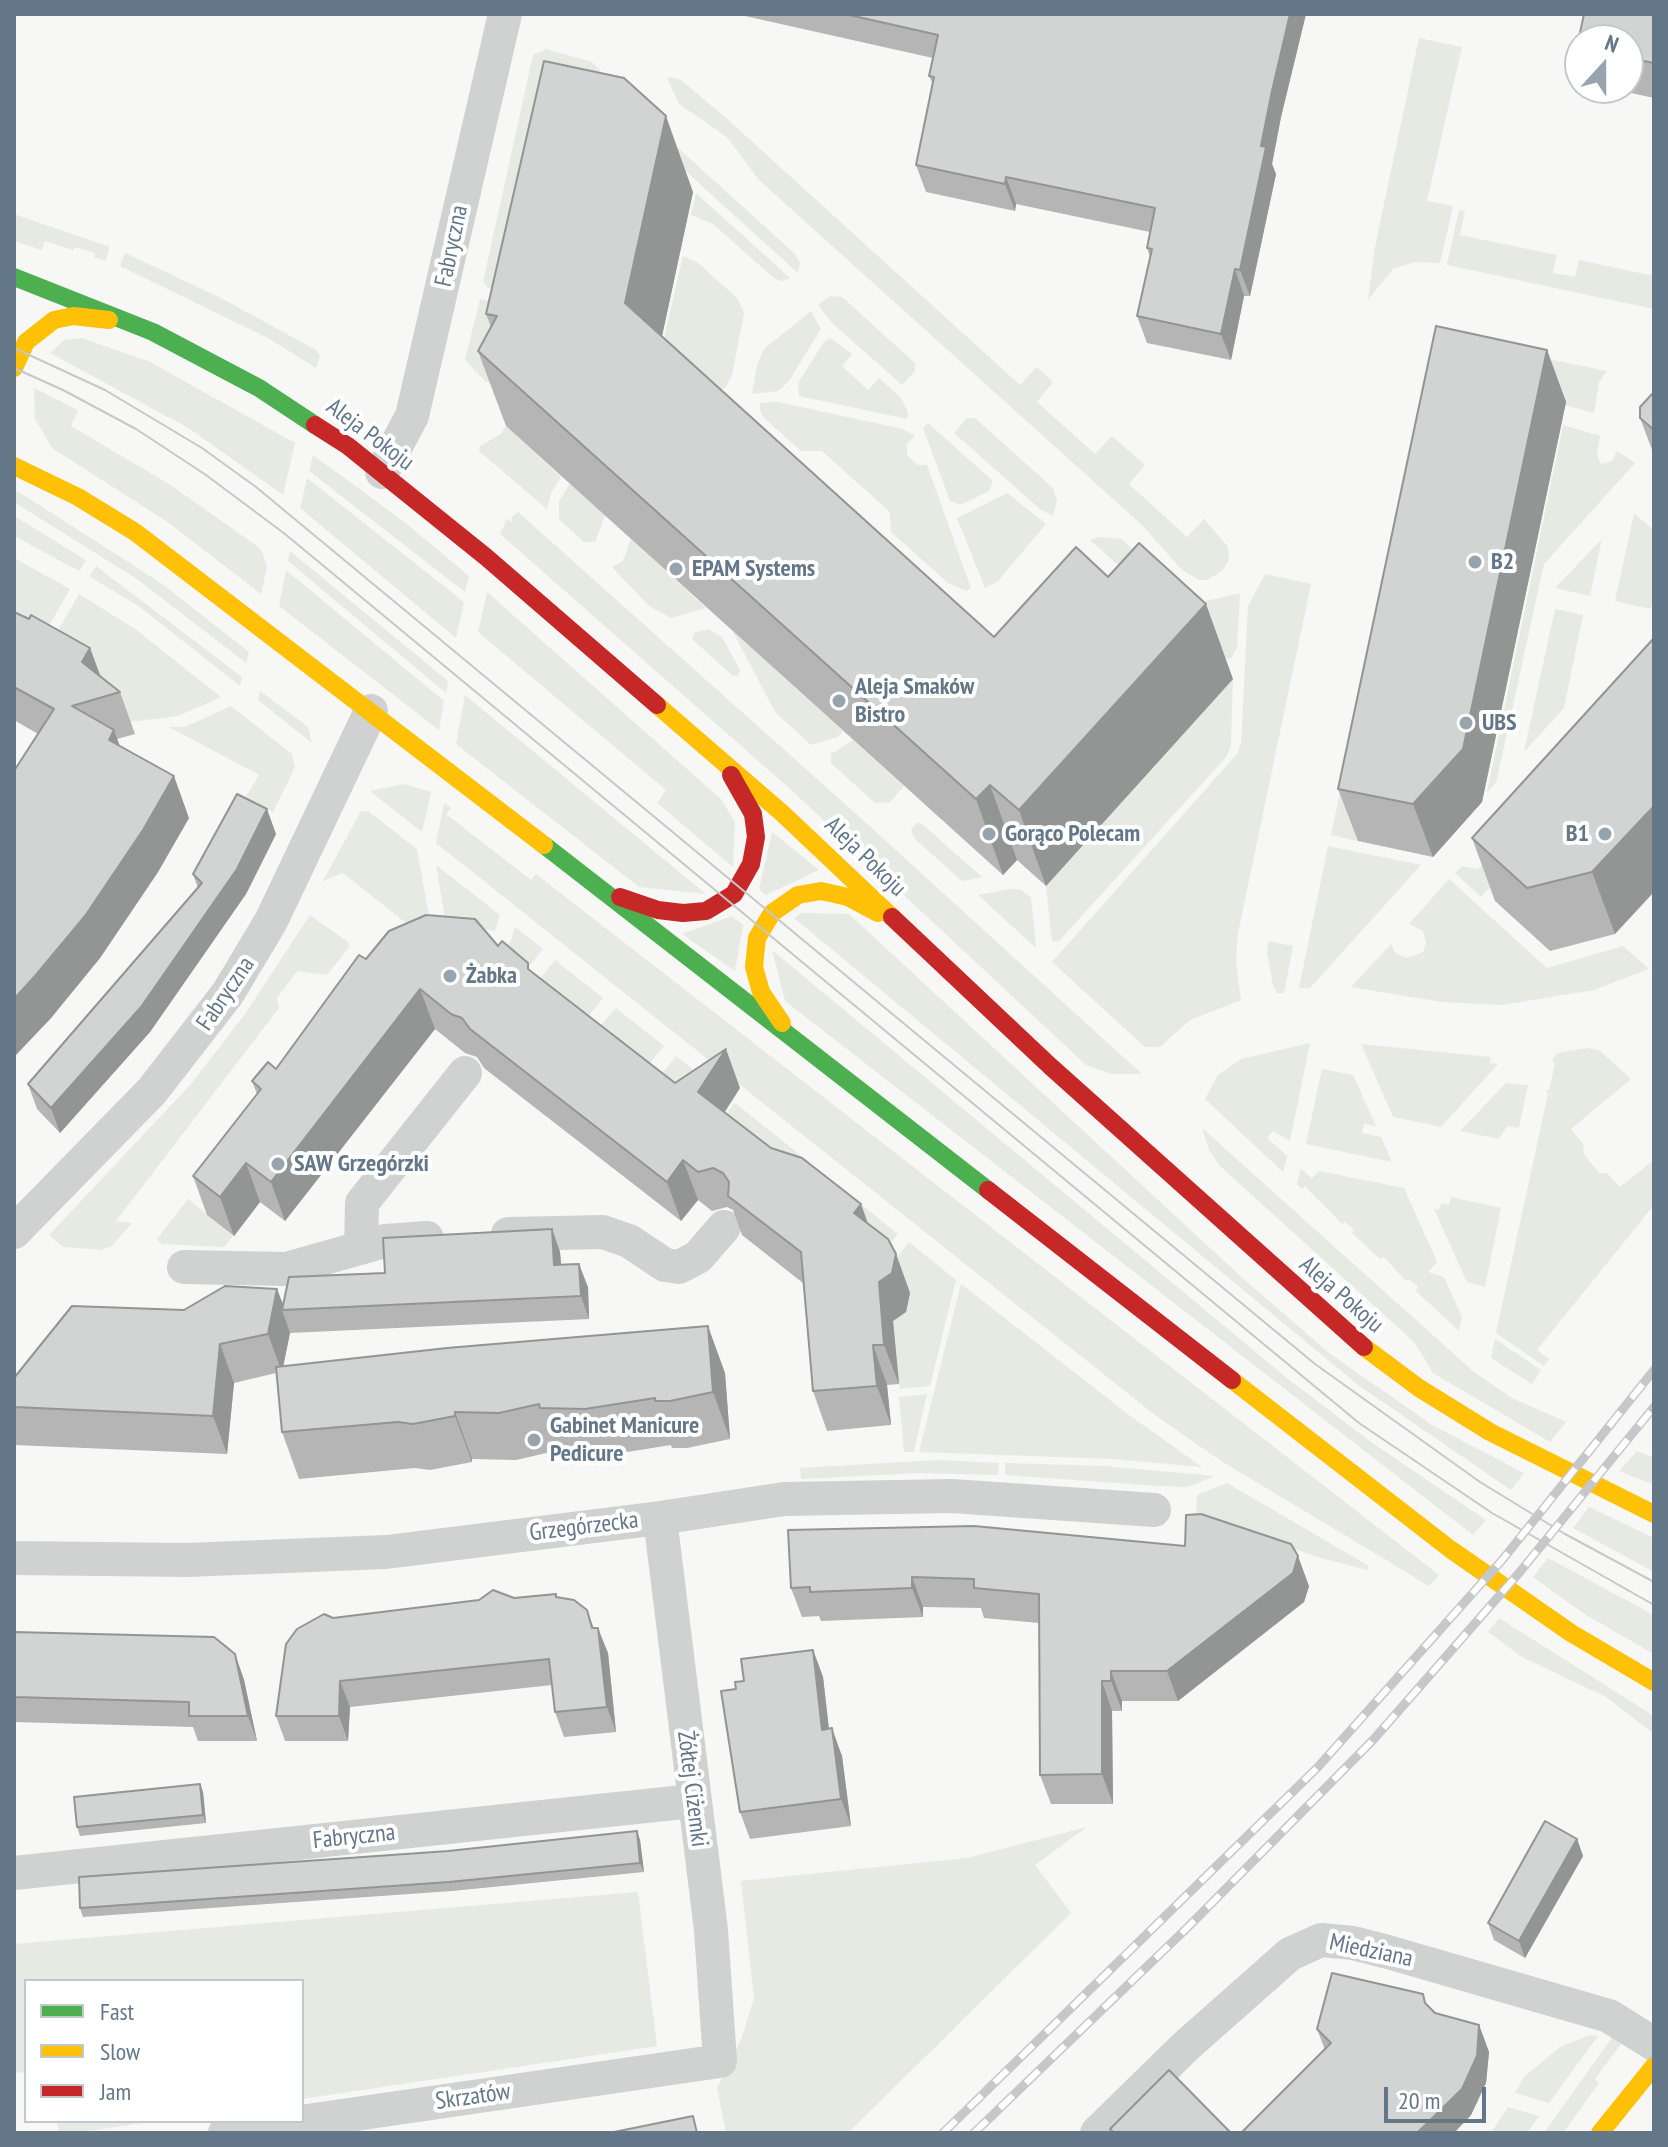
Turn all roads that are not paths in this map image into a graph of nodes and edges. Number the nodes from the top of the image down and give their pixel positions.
1 (505, 14) edge
2 (14, 277) edge
3 (153, 332) junction
4 (14, 368) edge
5 (21, 447) dead end
6 (14, 466) edge
7 (382, 472) junction
8 (78, 497) junction
9 (371, 711) junction
10 (708, 749) junction
11 (583, 877) junction
12 (922, 945) junction
13 (814, 1057) junction
14 (465, 1073) dead end
15 (724, 1227) dead end
16 (14, 1232) edge
17 (361, 1248) junction
18 (184, 1267) dead end
19 (1154, 1510) dead end
20 (1654, 1514) edge
21 (660, 1518) junction
22 (14, 1558) edge
23 (1652, 1682) edge
24 (693, 1801) junction
25 (14, 1873) edge
26 (1654, 2044) edge
27 (720, 2061) joint
28 (1654, 2066) edge
29 (304, 2122) edge
30 (294, 2123) edge
31 (225, 2133) edge
32 (1097, 2133) edge
33 (1600, 2133) edge

1 - 7 street, Fabryczna
2 - 3 main road, Aleja Pokoju
3 - 4 main road
3 - 7 main road, Aleja Pokoju
5 - 8 main road
6 - 8 main road
7 - 10 main road, Aleja Pokoju
8 - 9 main road
9 - 11 main road
9 - 16 street, Fabryczna
10 - 11 main road
10 - 12 main road, Aleja Pokoju
11 - 13 main road
12 - 13 main road
12 - 20 main road, Aleja Pokoju
13 - 23 main road
14 - 17 street
15 - 17 street
17 - 18 street
19 - 21 street, Grzegórzecka
21 - 22 street, Grzegórzecka
21 - 24 street, Żółtej Ciżemki
24 - 25 street, Fabryczna
24 - 27 street, Żółtej Ciżemki
26 - 32 street, Miedziana
27 - 29 street, Skrzatów
28 - 33 main road
30 - 31 street, Skrzatów

